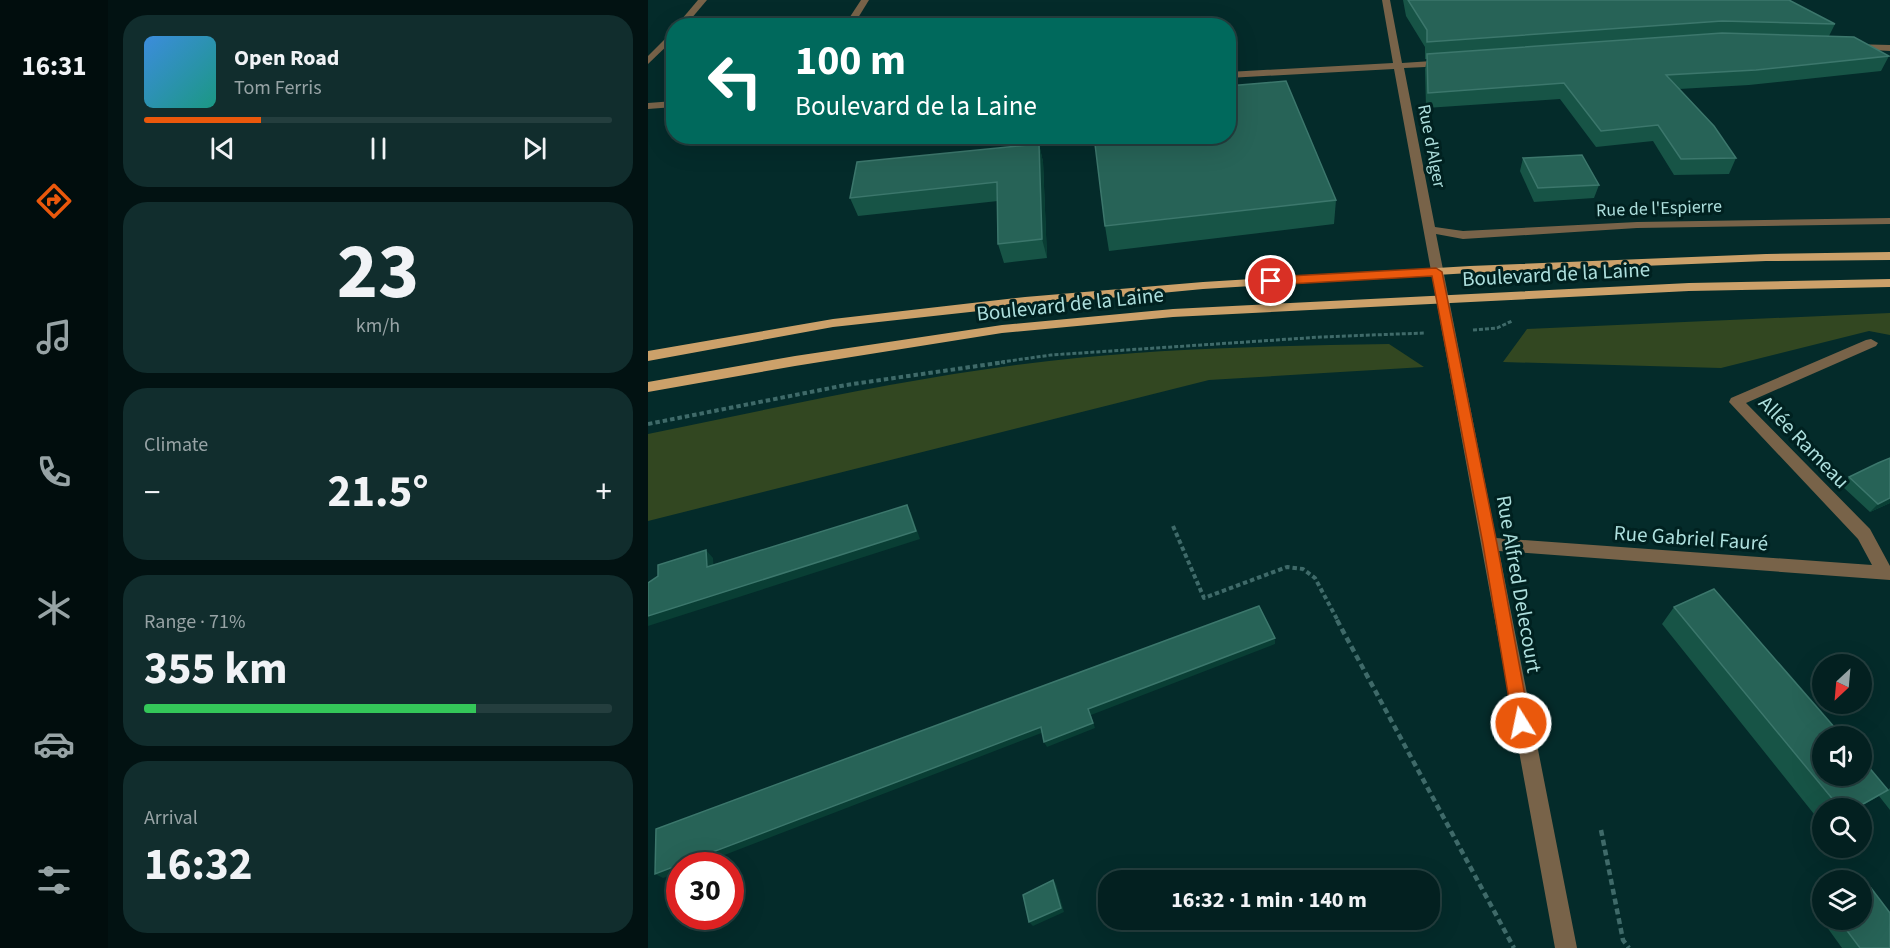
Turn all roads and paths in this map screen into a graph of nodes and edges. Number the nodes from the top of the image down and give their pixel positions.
1 (704, 0) edge
2 (865, 0) edge
3 (1386, 0) edge
4 (687, 18) edge
5 (853, 18) edge
6 (666, 42) edge
7 (1845, 46) edge
8 (1890, 48) edge
9 (648, 61) edge
10 (1457, 62) edge
11 (1399, 66) junction
12 (1236, 75) edge
13 (666, 105) edge
14 (648, 106) edge
15 (1890, 221) edge
16 (1429, 229) junction
17 (1890, 256) edge
18 (1436, 272) junction
19 (1890, 283) edge
20 (1441, 298) junction
21 (1515, 319) dead end
22 (1448, 333) junction
23 (1871, 343) dead end
24 (648, 356) edge
25 (648, 387) edge
26 (648, 424) edge
27 (1173, 526) dead end
28 (1490, 544) junction
29 (1887, 573) edge
30 (1601, 830) dead end
31 (1514, 948) edge
32 (1566, 948) edge
33 (1629, 948) edge

1 - 4 street
2 - 5 street
3 - 11 street, Rue d'Alger
6 - 9 street
7 - 8 street
10 - 11 street
11 - 12 street
11 - 16 street, Rue d'Alger
13 - 14 street
15 - 16 street, Rue de l'Espierre
16 - 18 street, Rue d'Alger
17 - 18 main road, Boulevard de la Laine
18 - 20 street, Rue d'Alger
18 - 24 main road, Boulevard de la Laine
19 - 20 main road, Boulevard de la Laine
20 - 22 street, Rue Alfred Delecourt
20 - 25 main road, Boulevard de la Laine
21 - 22 path
22 - 26 path
22 - 28 street, Rue Alfred Delecourt
23 - 29 street, Allée Rameau
27 - 31 path
28 - 29 street, Rue Gabriel Fauré
28 - 32 street, Rue Alfred Delecourt
30 - 33 path

